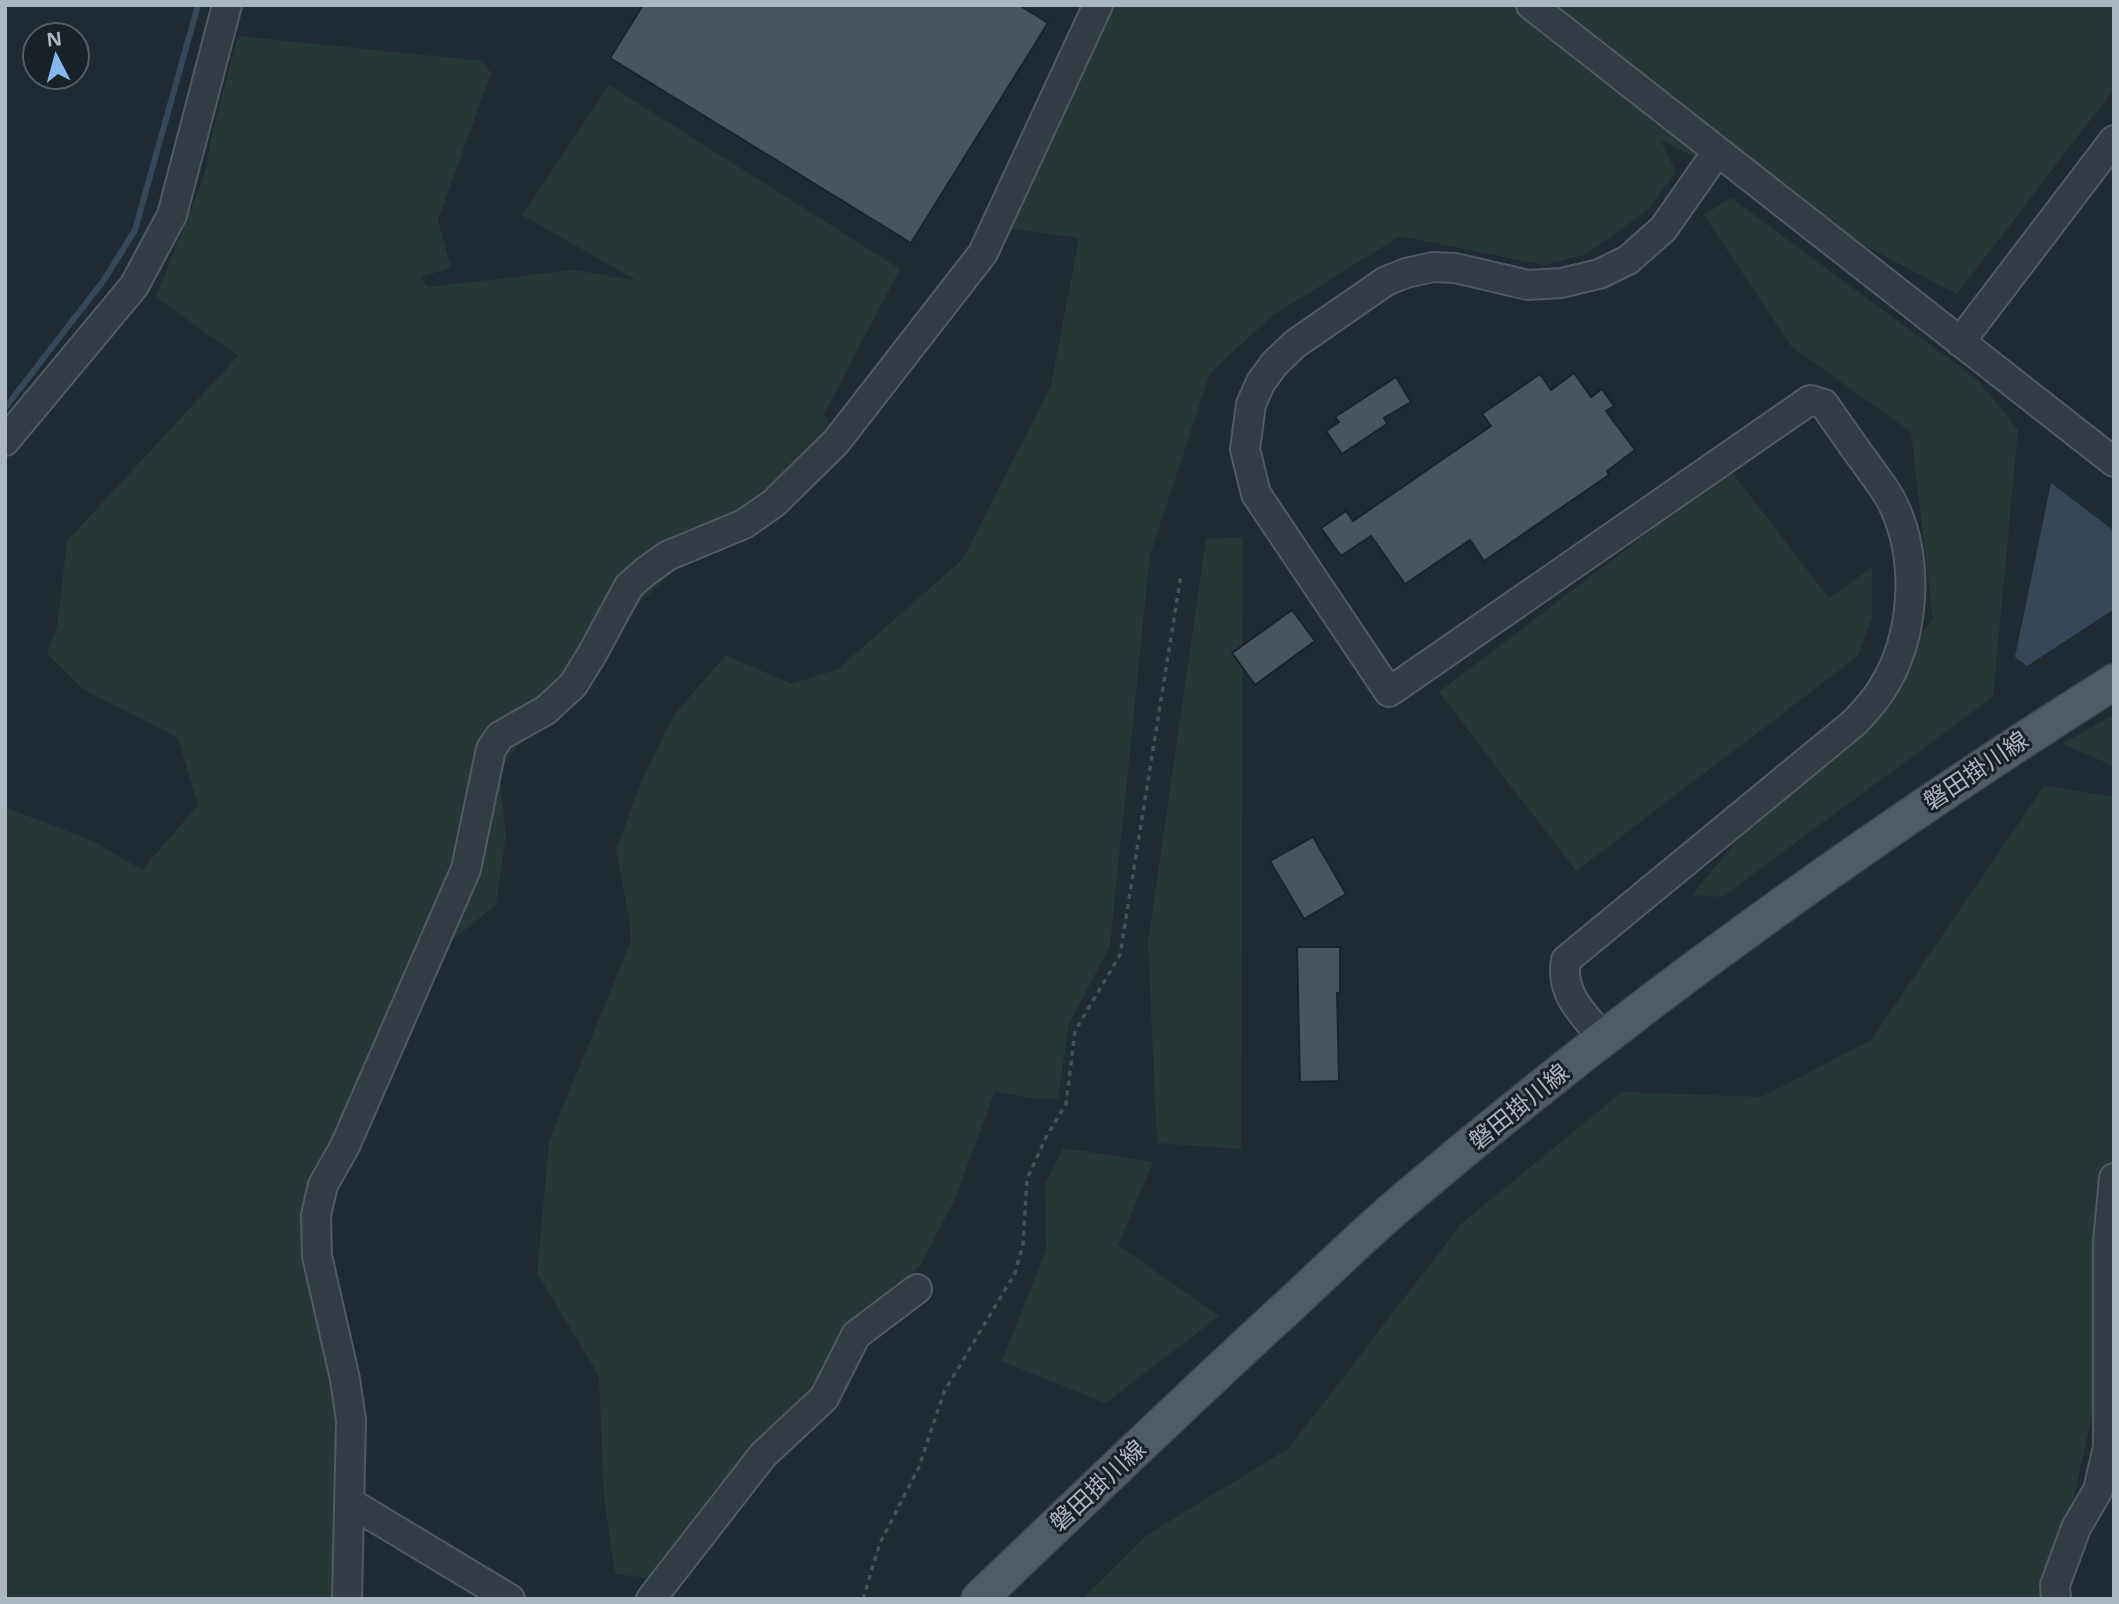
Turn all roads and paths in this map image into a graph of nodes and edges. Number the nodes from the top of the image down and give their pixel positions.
1 (227, 5) edge
2 (1098, 5) edge
3 (1531, 5) edge
4 (2114, 140) edge
5 (1717, 152) junction
6 (1960, 342) junction
7 (5, 441) edge
8 (2114, 462) edge
9 (1181, 575) dead end
10 (2114, 682) edge
11 (1603, 1038) junction
12 (2114, 1178) edge
13 (917, 1289) dead end
14 (349, 1502) junction
15 (347, 1599) edge
16 (510, 1599) edge
17 (651, 1599) edge
18 (863, 1599) edge
19 (979, 1599) edge
20 (2056, 1599) edge

1 - 7 street
2 - 14 street
3 - 5 street
4 - 6 street
5 - 6 street
5 - 11 street
6 - 8 street
9 - 18 path
10 - 11 main road, 磐田掛川線
11 - 19 main road, 磐田掛川線
12 - 20 street
13 - 17 street
14 - 15 street
14 - 16 street

